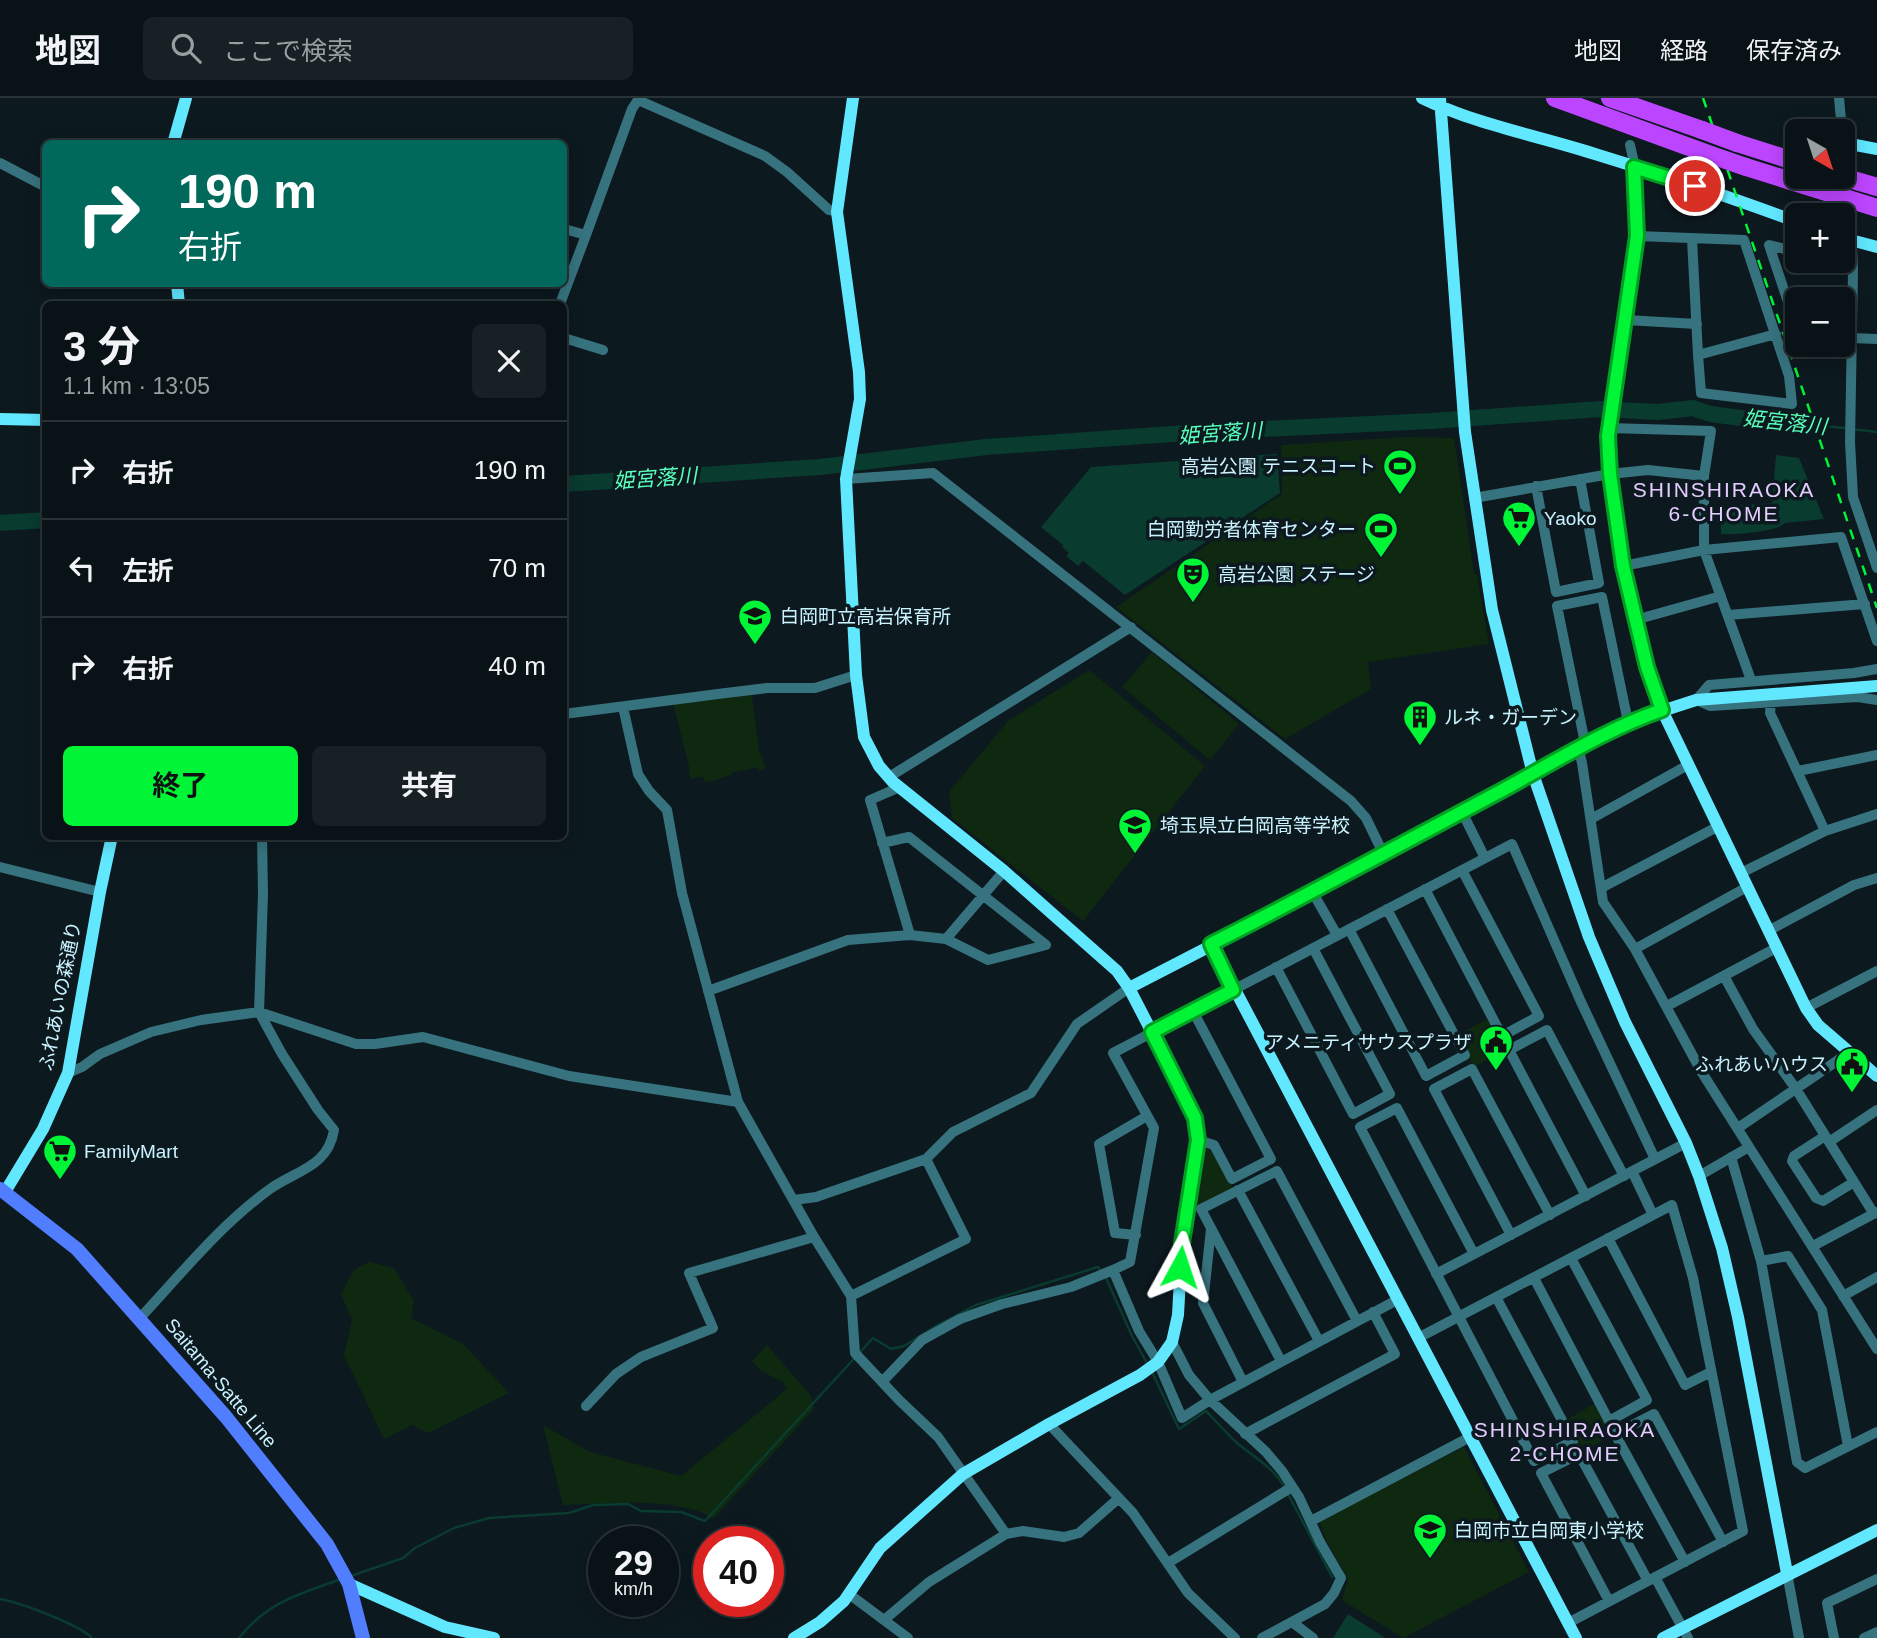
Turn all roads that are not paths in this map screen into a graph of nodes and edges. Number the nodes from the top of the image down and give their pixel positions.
1 (186, 98) edge
2 (853, 98) edge
3 (1422, 98) edge
4 (1555, 98) edge
5 (1610, 98) edge
6 (1839, 98) edge
7 (1440, 103) edge
8 (1841, 119) edge
9 (174, 140) edge
10 (1855, 141) edge
11 (1630, 145) dead end
12 (1877, 149) edge
13 (1785, 158) edge
14 (0, 163) edge
15 (1634, 167) junction
16 (1855, 174) edge
17 (42, 185) edge
18 (1877, 187) edge
19 (1877, 208) edge
20 (837, 212) junction
21 (1785, 217) edge
22 (567, 230) edge
23 (586, 235) junction
24 (1637, 236) junction
25 (1692, 239) junction
26 (1855, 241) edge
27 (1877, 247) edge
28 (1785, 249) edge
29 (567, 285) edge
30 (1785, 293) edge
31 (1626, 320) junction
32 (1698, 324) junction
33 (1776, 334) junction
34 (1855, 338) edge
35 (567, 339) edge
36 (1877, 339) edge
37 (603, 350) dead end
38 (1699, 355) junction
39 (1852, 357) edge
40 (0, 419) edge
41 (42, 420) edge
42 (1609, 428) junction
43 (1610, 474) junction
44 (1704, 476) junction
45 (846, 479) junction
46 (1580, 479) junction
47 (1536, 486) junction
48 (1474, 498) junction
49 (1704, 550) junction
50 (1623, 566) junction
51 (1877, 567) edge
52 (1721, 596) junction
53 (1865, 604) junction
54 (1728, 615) junction
55 (1635, 620) junction
56 (1131, 627) junction
57 (1877, 640) edge
58 (1877, 669) edge
59 (856, 675) junction
60 (1751, 680) junction
61 (1877, 686) edge
62 (1696, 700) junction
63 (1877, 700) edge
64 (1770, 702) junction
65 (623, 707) junction
66 (1662, 710) junction
67 (567, 714) edge
68 (1628, 722) junction
69 (1581, 745) junction
70 (1877, 755) edge
71 (1688, 765) junction
72 (1798, 771) junction
73 (1533, 774) junction
74 (889, 777) junction
75 (900, 787) junction
76 (1462, 812) junction
77 (1877, 814) edge
78 (1591, 819) junction
79 (1717, 827) junction
80 (1825, 831) junction
81 (111, 840) edge
82 (262, 840) edge
83 (881, 843) junction
84 (1384, 855) junction
85 (1485, 858) junction
86 (0, 867) edge
87 (1462, 870) junction
88 (1004, 871) junction
89 (1741, 873) junction
90 (1877, 878) edge
91 (1748, 887) junction
92 (1601, 888) junction
93 (1425, 889) junction
94 (100, 892) junction
95 (1313, 893) junction
96 (983, 895) junction
97 (1387, 909) junction
98 (1349, 929) junction
99 (1768, 931) junction
100 (910, 934) junction
101 (1337, 935) junction
102 (946, 939) junction
103 (1211, 944) junction
104 (1313, 948) junction
105 (1776, 948) junction
106 (1635, 949) junction
107 (1276, 967) junction
108 (1877, 971) edge
109 (1724, 976) junction
110 (1129, 988) junction
111 (1233, 990) junction
112 (708, 991) junction
113 (1667, 1006) junction
114 (1806, 1008) junction
115 (1193, 1011) junction
116 (259, 1012) junction
117 (1152, 1032) junction
118 (1850, 1052) junction
119 (68, 1073) junction
120 (1877, 1076) edge
121 (1796, 1089) junction
122 (738, 1102) junction
123 (1877, 1110) edge
124 (1147, 1116) junction
125 (1738, 1128) junction
126 (1827, 1139) junction
127 (1198, 1140) junction
128 (1686, 1143) junction
129 (1749, 1147) junction
130 (1731, 1157) junction
131 (926, 1159) junction
132 (1655, 1159) junction
133 (1628, 1174) junction
134 (1699, 1176) junction
135 (1854, 1182) junction
136 (3, 1190) edge
137 (1238, 1190) junction
138 (1586, 1196) junction
139 (794, 1200) junction
140 (1875, 1213) edge
141 (1653, 1214) junction
142 (1550, 1215) junction
143 (1211, 1229) junction
144 (1136, 1235) junction
145 (1511, 1235) junction
146 (814, 1237) junction
147 (1608, 1238) junction
148 (1813, 1246) junction
149 (1474, 1254) junction
150 (1571, 1258) junction
151 (1761, 1261) junction
152 (1113, 1270) junction
153 (1436, 1274) junction
154 (1877, 1277) edge
155 (1534, 1278) junction
156 (851, 1296) junction
157 (1843, 1296) junction
158 (1496, 1297) junction
159 (1397, 1300) junction
160 (1373, 1312) junction
161 (1459, 1317) junction
162 (141, 1318) junction
163 (1357, 1321) junction
164 (1418, 1338) junction
165 (1319, 1341) junction
166 (1172, 1342) junction
167 (1877, 1349) edge
168 (1281, 1361) junction
169 (1158, 1362) junction
170 (1711, 1372) junction
171 (882, 1382) junction
172 (1243, 1382) junction
173 (1210, 1399) junction
174 (586, 1406) dead end
175 (1049, 1424) junction
176 (1877, 1432) edge
177 (1245, 1434) junction
178 (1470, 1437) junction
179 (1847, 1446) junction
180 (963, 1474) junction
181 (1292, 1487) junction
182 (1119, 1498) junction
183 (1311, 1521) junction
184 (1877, 1530) edge
185 (1006, 1534) junction
186 (1723, 1542) junction
187 (1685, 1562) junction
188 (1168, 1563) junction
189 (1787, 1573) junction
190 (1651, 1579) junction
191 (1877, 1579) edge
192 (349, 1584) junction
193 (849, 1594) junction
194 (1609, 1601) junction
195 (884, 1620) junction
196 (1292, 1622) junction
197 (1568, 1623) junction
198 (1877, 1632) edge
199 (1685, 1633) edge
200 (1227, 1636) edge
201 (363, 1638) edge
202 (494, 1638) edge
203 (794, 1638) edge
204 (908, 1638) edge
205 (1262, 1638) edge
206 (1313, 1638) edge
207 (1576, 1638) edge
208 (1663, 1638) edge
209 (1799, 1638) edge
210 (1834, 1638) edge
211 (1864, 1638) edge

1 - 9 street
2 - 20 street
3 - 7 street
4 - 19 highway, bridge
5 - 13 highway, bridge
6 - 8 street
7 - 15 street
7 - 48 street
10 - 12 street
11 - 15 street
14 - 17 street
15 - 21 street
15 - 24 street
16 - 18 highway
20 - 23 street
20 - 45 street
22 - 23 street
23 - 29 street
24 - 25 street
24 - 31 street
25 - 32 street
25 - 33 street
26 - 27 street
28 - 30 street
31 - 32 street
31 - 42 street
32 - 38 street
33 - 38 street
33 - 38 street
34 - 36 street
35 - 37 street
39 - 51 street
40 - 41 street
42 - 43 street
42 - 44 street
43 - 44 street
43 - 46 street
43 - 50 street
44 - 49 street
45 - 56 street
45 - 59 street
46 - 47 street
46 - 47 street
47 - 48 street
48 - 73 street
49 - 50 street
49 - 52 street
49 - 53 street
50 - 55 street
52 - 54 street
52 - 55 street
53 - 54 street
53 - 57 street
54 - 60 street
55 - 66 street
56 - 74 street
56 - 84 street
58 - 60 street
59 - 65 street
59 - 74 street
60 - 62 street
61 - 62 street
62 - 64 street
62 - 66 street
63 - 64 street
64 - 72 street
65 - 67 street
65 - 112 street
66 - 68 street
66 - 71 street
68 - 69 street
68 - 69 street
69 - 73 street
69 - 78 street
70 - 72 street
71 - 78 street
71 - 79 street
72 - 80 street
73 - 76 street
73 - 128 street
74 - 75 street
75 - 83 street
75 - 88 street
76 - 84 street
76 - 85 street
77 - 80 street
78 - 92 street
79 - 89 street
79 - 92 street
80 - 89 street
81 - 94 street, ふれあいの森通り
82 - 116 street
83 - 96 street
83 - 100 street
84 - 95 street
85 - 87 street
85 - 132 street
86 - 94 street
87 - 93 street
87 - 93 street
88 - 96 street
88 - 110 street
89 - 91 street
90 - 99 street
91 - 99 street
91 - 106 street
92 - 106 street
93 - 97 street
94 - 119 street, ふれあいの森通り
95 - 101 street
95 - 103 street
96 - 102 street
96 - 102 street
97 - 98 street
97 - 98 street
98 - 101 street
99 - 105 street
100 - 102 street
100 - 112 street
101 - 104 street
103 - 110 street
103 - 111 street
104 - 107 street
104 - 107 street
105 - 109 street
105 - 114 street
106 - 113 street
107 - 111 street
108 - 114 street
109 - 113 street
109 - 121 street
110 - 117 street
110 - 131 street
111 - 115 street
111 - 159 street
112 - 122 street
113 - 125 street
114 - 118 street
115 - 117 street
115 - 127 street
116 - 119 street
116 - 122 street
116 - 162 street
117 - 124 street
117 - 127 street
118 - 120 street
118 - 121 street
119 - 136 street, ふれあいの森通り
121 - 125 street
121 - 126 street
122 - 139 street
123 - 126 street
124 - 144 street
124 - 144 street
125 - 129 street
126 - 135 street
126 - 135 street
127 - 166 street
128 - 132 street
128 - 134 street
129 - 130 street
129 - 148 street
130 - 134 street
130 - 151 street
131 - 139 street
131 - 156 street
132 - 133 street
133 - 138 street
133 - 138 street
133 - 141 street
134 - 189 street
135 - 140 street
136 - 162 main road, Saitama-Satte Line
137 - 143 street
137 - 163 street
137 - 165 street
138 - 142 street
139 - 146 street
140 - 148 street
141 - 147 street
141 - 170 street
142 - 145 street
142 - 145 street
143 - 168 street
143 - 172 street
144 - 152 street
145 - 149 street
146 - 156 street
146 - 174 street
147 - 150 street
147 - 170 street
148 - 157 street
149 - 153 street
149 - 153 street
150 - 155 street
150 - 155 street
151 - 179 street
151 - 179 street
152 - 169 street
152 - 171 street
153 - 161 street
154 - 157 street
155 - 158 street
156 - 171 street
157 - 167 street
158 - 161 street
158 - 161 street
159 - 160 street
159 - 164 street
160 - 163 street
160 - 177 street
161 - 164 street
162 - 192 main road, Saitama-Satte Line
163 - 165 street
164 - 178 street
165 - 168 street
166 - 169 street
166 - 173 street
168 - 172 street
169 - 173 street
169 - 175 street
170 - 186 street
171 - 180 street
172 - 173 street
173 - 177 street
175 - 180 street
175 - 182 street
176 - 179 street
177 - 181 street
178 - 183 street
178 - 197 street
180 - 185 street
180 - 193 street
181 - 183 street
181 - 188 street
182 - 185 street
182 - 188 street
183 - 196 street
184 - 189 street
185 - 195 street
186 - 187 street
186 - 187 street
187 - 190 street
188 - 200 street
189 - 199 street
189 - 209 street
190 - 194 street
190 - 194 street
190 - 199 street
191 - 210 street
192 - 201 main road, Saitama-Satte Line
192 - 202 street
193 - 195 street
193 - 203 street
194 - 197 street
195 - 204 street
196 - 205 street
196 - 206 street
197 - 207 street
198 - 211 street
199 - 208 street

